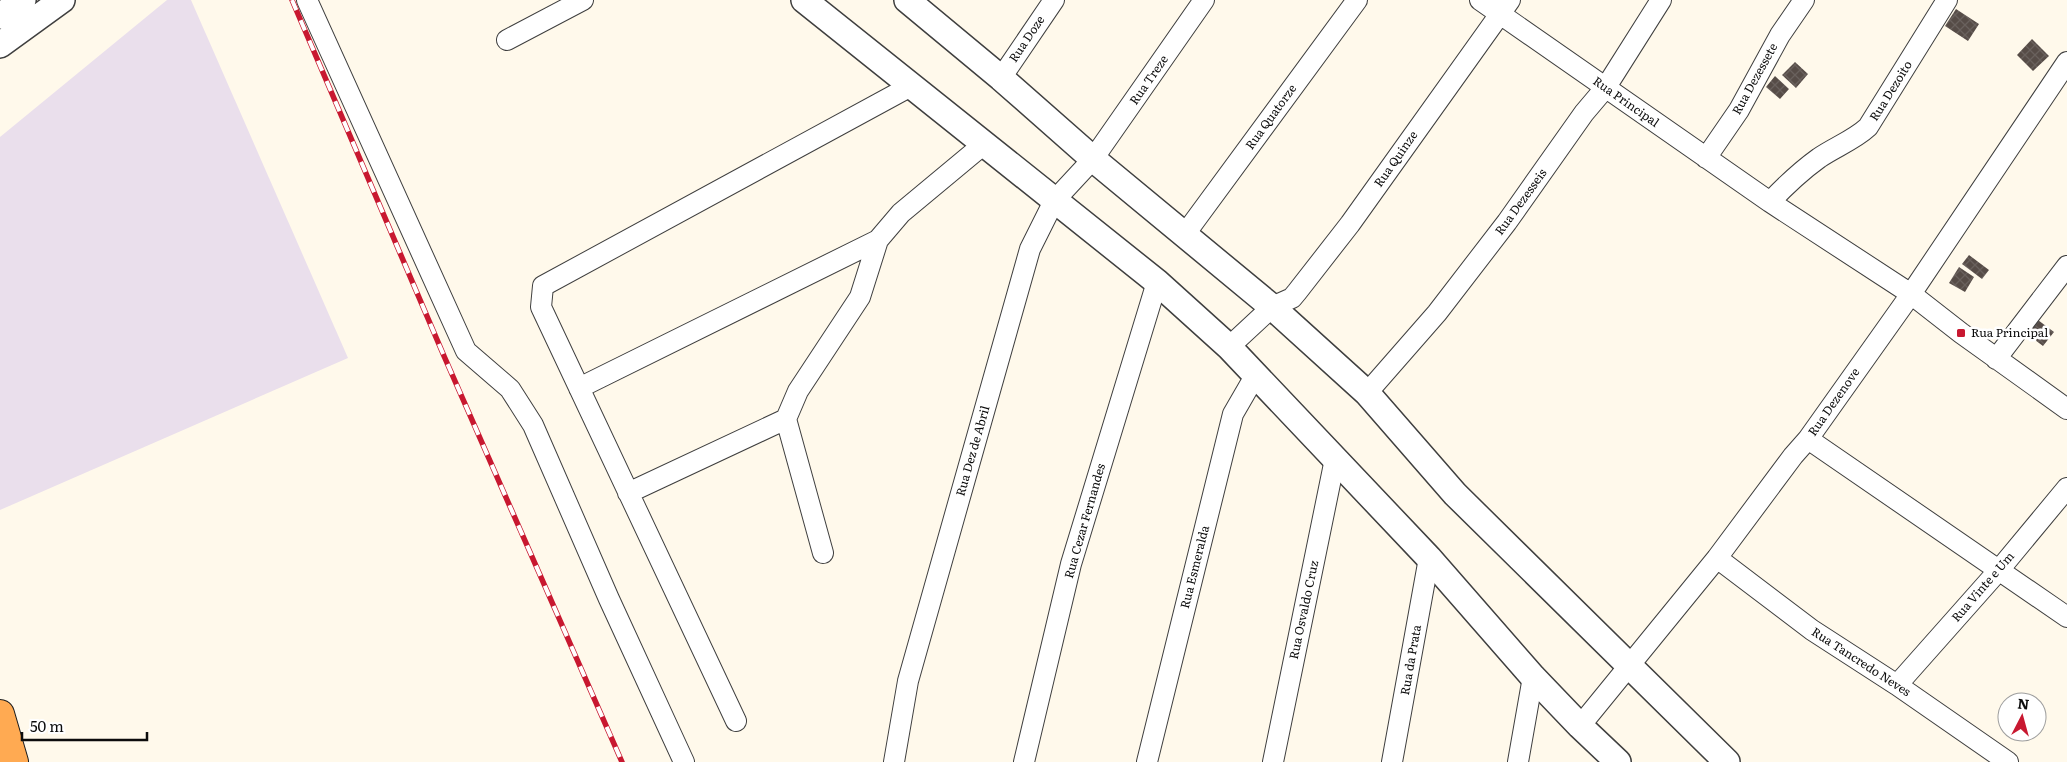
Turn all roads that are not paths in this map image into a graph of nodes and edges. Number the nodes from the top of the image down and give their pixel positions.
1 (23, 0) edge
2 (62, 0) edge
3 (307, 0) edge
4 (583, 0) edge
5 (804, 0) edge
6 (907, 0) edge
7 (1054, 0) edge
8 (1204, 0) edge
9 (1357, 0) edge
10 (1480, 0) edge
11 (1661, 0) edge
12 (1804, 0) edge
13 (1947, 0) edge
14 (1505, 7) edge
15 (0, 16) edge
16 (507, 40) dead end
17 (0, 45) edge
18 (2067, 62) edge
19 (1001, 78) junction
20 (911, 86) junction
21 (1606, 87) junction
22 (984, 144) junction
23 (1706, 158) junction
24 (1093, 159) junction
25 (1054, 201) junction
26 (1770, 202) junction
27 (1185, 234) junction
28 (878, 240) junction
29 (2067, 266) edge
30 (1157, 282) junction
31 (1911, 294) junction
32 (1272, 307) junction
33 (1229, 347) junction
34 (1996, 358) junction
35 (1255, 376) junction
36 (579, 388) junction
37 (1367, 393) junction
38 (2067, 409) edge
39 (786, 419) junction
40 (1808, 439) junction
41 (1335, 459) junction
42 (2067, 488) edge
43 (628, 493) junction
44 (823, 553) dead end
45 (1429, 558) junction
46 (1717, 558) junction
47 (1999, 570) junction
48 (2067, 617) edge
49 (1630, 665) junction
50 (1534, 677) junction
51 (1897, 685) junction
52 (0, 714) edge
53 (736, 721) dead end
54 (1580, 726) junction
55 (14, 762) edge
56 (684, 762) edge
57 (894, 762) edge
58 (1024, 762) edge
59 (1147, 762) edge
60 (1273, 762) edge
61 (1392, 762) edge
62 (1518, 762) edge
63 (1618, 762) edge
64 (1727, 762) edge
65 (2008, 762) edge

1 - 15 street
2 - 17 street
3 - 56 street
4 - 16 street
5 - 20 street
6 - 19 street
7 - 19 street, Rua Doze
8 - 24 street, Rua Treze
9 - 27 street, Rua Quatorze
10 - 14 street, Rua Principal
11 - 21 street, Rua Dezesseis
12 - 23 street, Rua Dezessete
13 - 26 street, Rua Dezoito
14 - 21 street, Rua Principal
14 - 32 street, Rua Quinze
18 - 31 street, Rua Dezenove
19 - 24 street
20 - 22 street
20 - 36 street
21 - 23 street, Rua Principal
21 - 37 street, Rua Dezesseis
22 - 25 street
22 - 28 street
23 - 26 street, Rua Principal
24 - 25 street, Rua Dez de Abril
24 - 27 street
25 - 30 street
25 - 57 street, Rua Dez de Abril
26 - 31 street, Rua Principal
27 - 32 street
28 - 36 street
28 - 39 street
29 - 34 street
30 - 33 street
30 - 58 street, Rua Cezar Fernandes
31 - 34 street, Rua Principal
31 - 40 street, Rua Dezenove
32 - 33 street, Rua Quinze
32 - 37 street
33 - 35 street
34 - 38 street, Rua Principal
35 - 41 street
35 - 59 street, Rua Esmeralda
36 - 43 street
37 - 49 street
39 - 43 street
39 - 44 street
40 - 46 street, Rua Dezenove
40 - 47 street
41 - 45 street
41 - 60 street, Rua Osvaldo Cruz
42 - 47 street, Rua Vinte e Um
43 - 53 street
45 - 50 street
45 - 61 street, Rua da Prata
46 - 49 street, Rua Dezenove
46 - 51 street, Rua Tancredo Neves
47 - 48 street
47 - 51 street, Rua Vinte e Um
49 - 54 street, Rua Dezenove
49 - 64 street
50 - 54 street
50 - 62 street
51 - 65 street, Rua Tancredo Neves
52 - 55 highway
54 - 63 street

